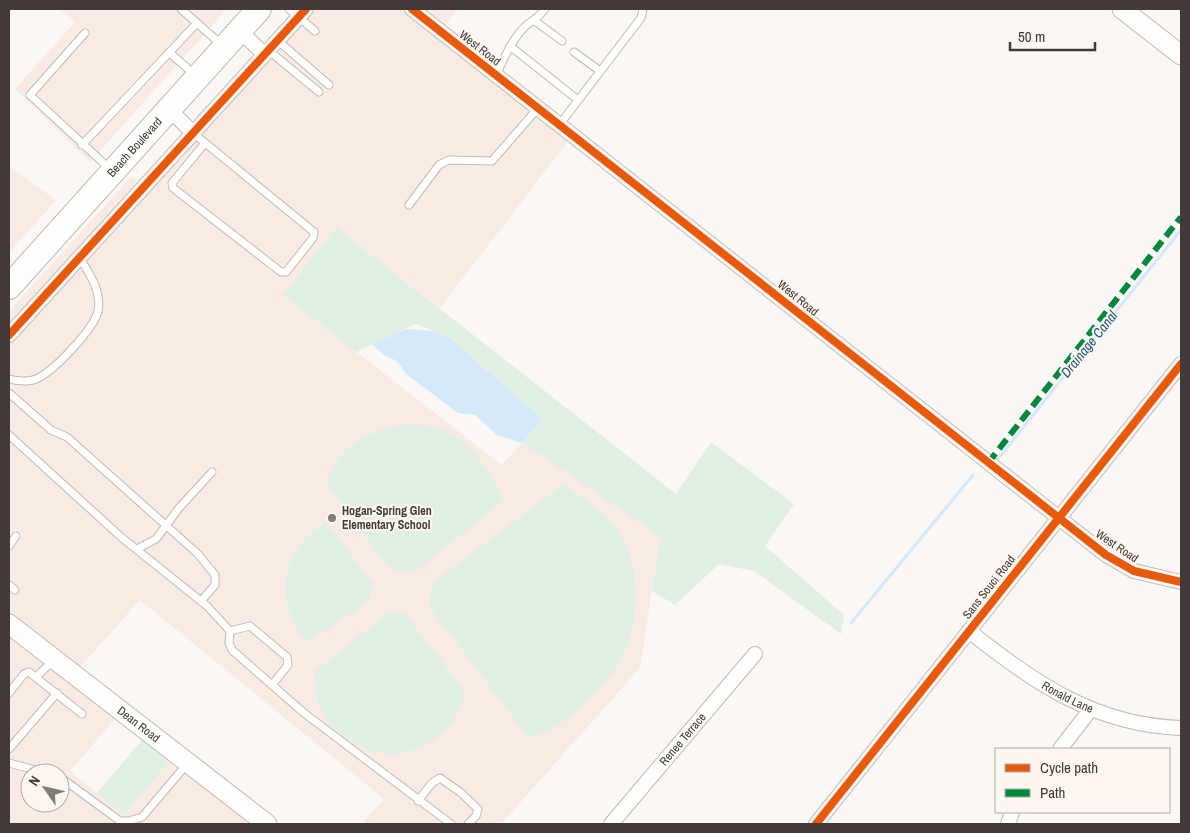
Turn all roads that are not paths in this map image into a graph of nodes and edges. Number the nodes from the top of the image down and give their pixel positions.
1 (181, 9) edge
2 (259, 9) edge
3 (412, 9) edge
4 (545, 9) edge
5 (643, 9) edge
6 (1122, 9) edge
7 (298, 11) edge
8 (535, 21) junction
9 (197, 23) junction
10 (315, 31) dead end
11 (85, 33) dead end
12 (232, 39) junction
13 (562, 42) dead end
14 (510, 46) junction
15 (270, 48) junction
16 (574, 52) dead end
17 (170, 53) junction
18 (1181, 55) edge
19 (600, 71) junction
20 (496, 75) junction
21 (197, 77) junction
22 (329, 85) dead end
23 (319, 92) dead end
24 (578, 100) junction
25 (538, 108) junction
26 (169, 109) junction
27 (560, 124) junction
28 (193, 133) junction
29 (205, 143) junction
30 (82, 145) junction
31 (112, 171) junction
32 (408, 206) dead end
33 (79, 257) junction
34 (11, 280) edge
35 (9, 335) edge
36 (1181, 364) edge
37 (9, 379) edge
38 (9, 393) edge
39 (9, 435) edge
40 (212, 472) dead end
41 (1059, 517) junction
42 (166, 525) junction
43 (16, 536) dead end
44 (9, 546) edge
45 (136, 549) junction
46 (1181, 582) edge
47 (201, 600) junction
48 (9, 624) edge
49 (230, 631) junction
50 (969, 631) junction
51 (755, 654) dead end
52 (54, 659) junction
53 (37, 676) junction
54 (272, 685) junction
55 (9, 693) edge
56 (57, 693) junction
57 (1091, 709) junction
58 (82, 714) dead end
59 (1181, 728) edge
60 (1061, 748) edge
61 (9, 749) edge
62 (187, 763) junction
63 (70, 784) edge
64 (418, 801) junction
65 (261, 822) edge
66 (452, 824) edge
67 (468, 824) edge
68 (610, 824) edge
69 (816, 824) edge

1 - 9 lane
2 - 12 highway, Beach Boulevard
3 - 20 street, West Road
4 - 8 lane
5 - 19 lane
6 - 18 main road
7 - 10 lane
7 - 15 street
8 - 13 lane
8 - 14 lane
9 - 12 lane
9 - 17 lane
11 - 30 lane
12 - 15 street
12 - 21 highway, Beach Boulevard
14 - 20 lane
14 - 24 lane
15 - 22 lane
15 - 23 lane
15 - 28 street
16 - 19 lane
17 - 21 lane
17 - 30 lane
19 - 24 lane
20 - 25 street, West Road
21 - 26 highway, Beach Boulevard
24 - 27 lane
25 - 27 street, West Road
25 - 32 lane
26 - 28 street
26 - 31 highway, Beach Boulevard
27 - 41 street, West Road
28 - 29 lane
28 - 33 street
29 - 29 lane
30 - 31 lane
31 - 34 highway, Beach Boulevard
33 - 35 street
33 - 37 lane
36 - 41 street, Sans Souci Road
38 - 42 lane
39 - 45 lane
40 - 42 lane
41 - 46 street, West Road
41 - 50 street, Sans Souci Road
42 - 45 lane
42 - 47 lane
43 - 44 lane
45 - 47 lane
47 - 49 lane
48 - 52 main road, Dean Road
49 - 54 lane
49 - 54 lane
50 - 57 street, Ronald Lane
50 - 69 street, Sans Souci Road
51 - 68 street, Renee Terrace
52 - 53 lane
52 - 62 main road, Dean Road
53 - 55 lane
53 - 56 lane
54 - 64 lane
56 - 58 lane
56 - 61 lane
57 - 59 street, Ronald Lane
57 - 60 street
62 - 63 lane
62 - 65 main road, Dean Road
64 - 66 lane
64 - 67 lane

